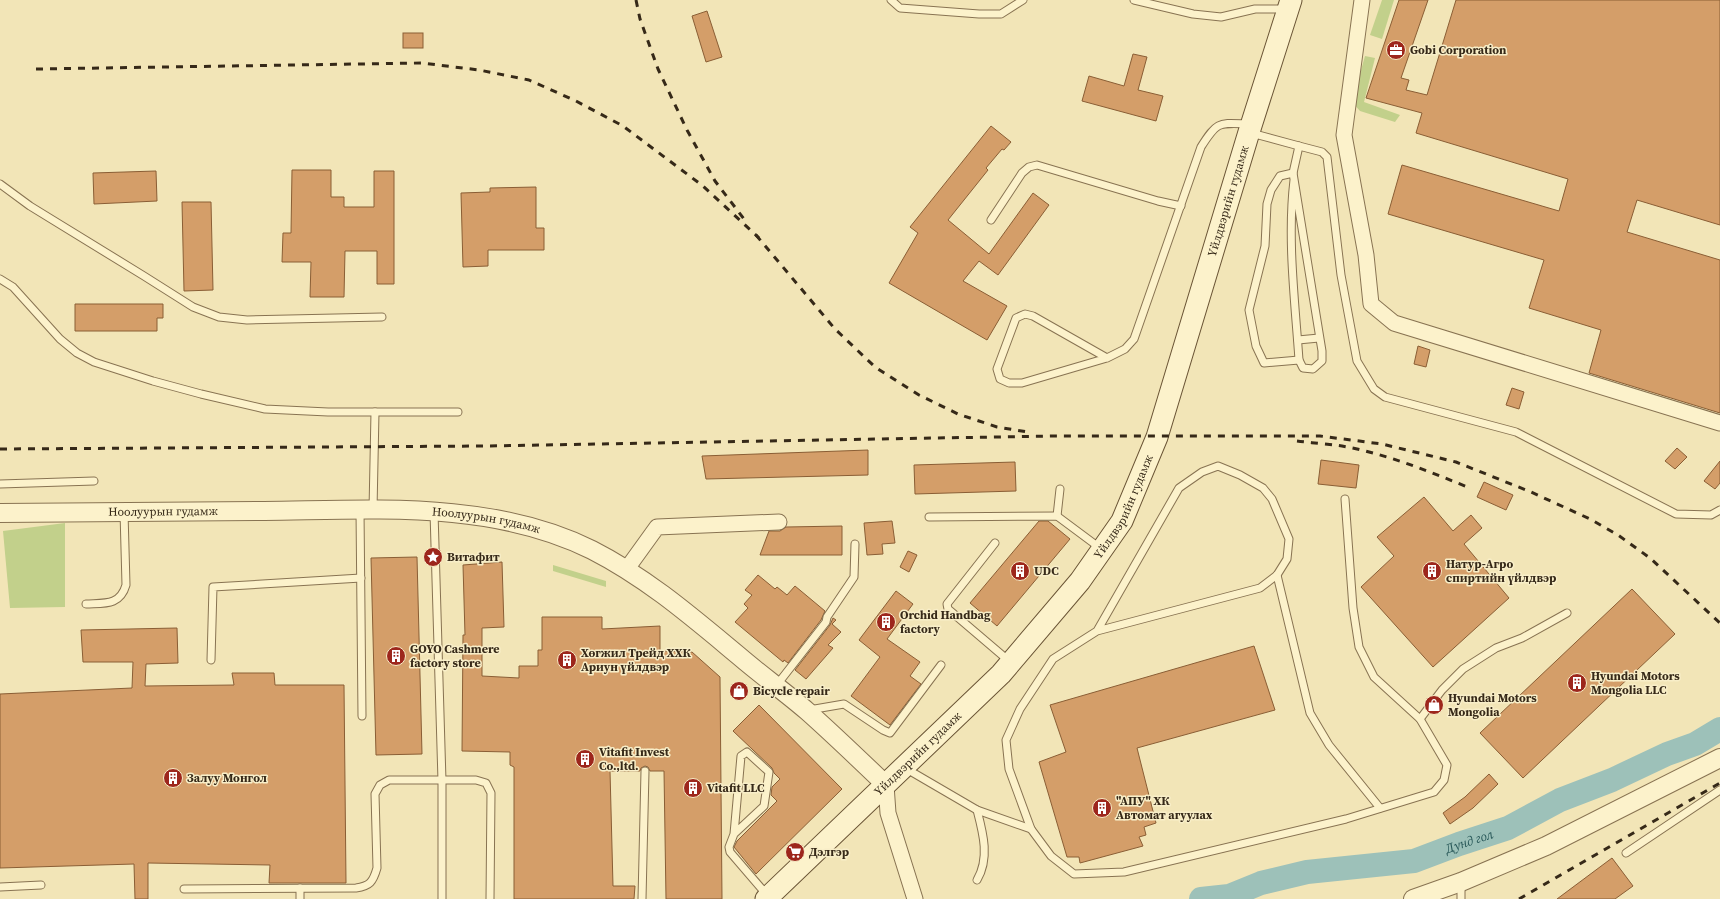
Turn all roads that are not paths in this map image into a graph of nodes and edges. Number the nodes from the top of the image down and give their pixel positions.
1 (890, 0) edge
2 (1023, 0) edge
3 (1134, 0) edge
4 (1362, 0) edge
5 (1289, 5) edge
6 (1250, 128) junction
7 (1299, 146) junction
8 (1294, 176) junction
9 (0, 184) edge
10 (1181, 206) junction
11 (991, 220) dead end
12 (0, 278) edge
13 (382, 317) dead end
14 (1319, 338) junction
15 (1298, 340) junction
16 (1107, 358) junction
17 (1299, 360) junction
18 (375, 412) junction
19 (458, 412) dead end
20 (1720, 424) edge
21 (94, 482) dead end
22 (0, 484) edge
23 (1060, 489) dead end
24 (1345, 499) dead end
25 (366, 510) junction
26 (1720, 510) edge
27 (124, 512) junction
28 (434, 512) junction
29 (0, 513) edge
30 (1057, 516) junction
31 (929, 517) dead end
32 (779, 522) dead end
33 (995, 543) dead end
34 (855, 544) dead end
35 (1102, 550) junction
36 (626, 570) junction
37 (1277, 575) junction
38 (361, 578) junction
39 (86, 604) dead end
40 (1567, 613) dead end
41 (1097, 631) junction
42 (211, 660) dead end
43 (1011, 662) junction
44 (941, 665) dead end
45 (776, 686) junction
46 (807, 711) junction
47 (362, 716) dead end
48 (1420, 718) junction
49 (1720, 758) edge
50 (905, 767) junction
51 (644, 771) dead end
52 (442, 781) junction
53 (886, 785) junction
54 (1720, 790) edge
55 (1380, 808) junction
56 (977, 810) junction
57 (1031, 829) junction
58 (734, 834) junction
59 (1626, 853) dead end
60 (977, 880) dead end
61 (41, 885) dead end
62 (0, 887) edge
63 (300, 888) junction
64 (184, 889) dead end
65 (1461, 891) edge
66 (767, 898) edge
67 (300, 899) edge
68 (442, 899) edge
69 (490, 899) edge
70 (642, 899) edge
71 (915, 899) edge
72 (1413, 899) edge

1 - 2 lane
3 - 5 lane
4 - 20 street
5 - 6 main road, Yйлдвэрийн гудамж
6 - 7 lane
6 - 10 lane
6 - 35 main road, Yйлдвэрийн гудамж
7 - 8 lane
7 - 26 lane
8 - 14 lane
8 - 15 lane
8 - 17 lane
9 - 13 lane
10 - 11 lane
10 - 16 lane
12 - 18 lane
14 - 15 lane
14 - 17 lane
15 - 17 lane
16 - 16 lane
18 - 19 lane
18 - 25 lane
21 - 22 lane
23 - 30 lane
24 - 48 lane
25 - 27 street, Ноолуурын гудамж
25 - 28 street, Ноолуурын гудамж
25 - 38 lane
27 - 29 street, Ноолуурын гудамж
27 - 39 lane
28 - 36 street, Ноолуурын гудамж
28 - 52 lane
30 - 31 lane
30 - 35 lane
32 - 36 street
33 - 43 lane
34 - 45 lane
35 - 43 main road, Yйлдвэрийн гудамж
36 - 45 street, Ноолуурын гудамж
37 - 41 lane
37 - 41 lane
37 - 55 lane
38 - 42 lane
38 - 47 lane
40 - 48 lane
41 - 57 lane
43 - 50 main road, Yйлдвэрийн гудамж
44 - 46 lane
45 - 46 street, Ноолуурын гудамж
46 - 53 street, Ноолуурын гудамж
48 - 55 lane
49 - 65 street
50 - 53 main road, Yйлдвэрийн гудамж
50 - 56 lane
51 - 70 lane
52 - 63 lane
52 - 68 lane
52 - 69 lane
53 - 66 main road, Yйлдвэрийн гудамж
53 - 71 street
54 - 59 lane
55 - 57 lane
56 - 57 lane
56 - 60 lane
58 - 58 lane
58 - 66 lane
61 - 62 lane
63 - 64 lane
63 - 67 lane
65 - 72 street

